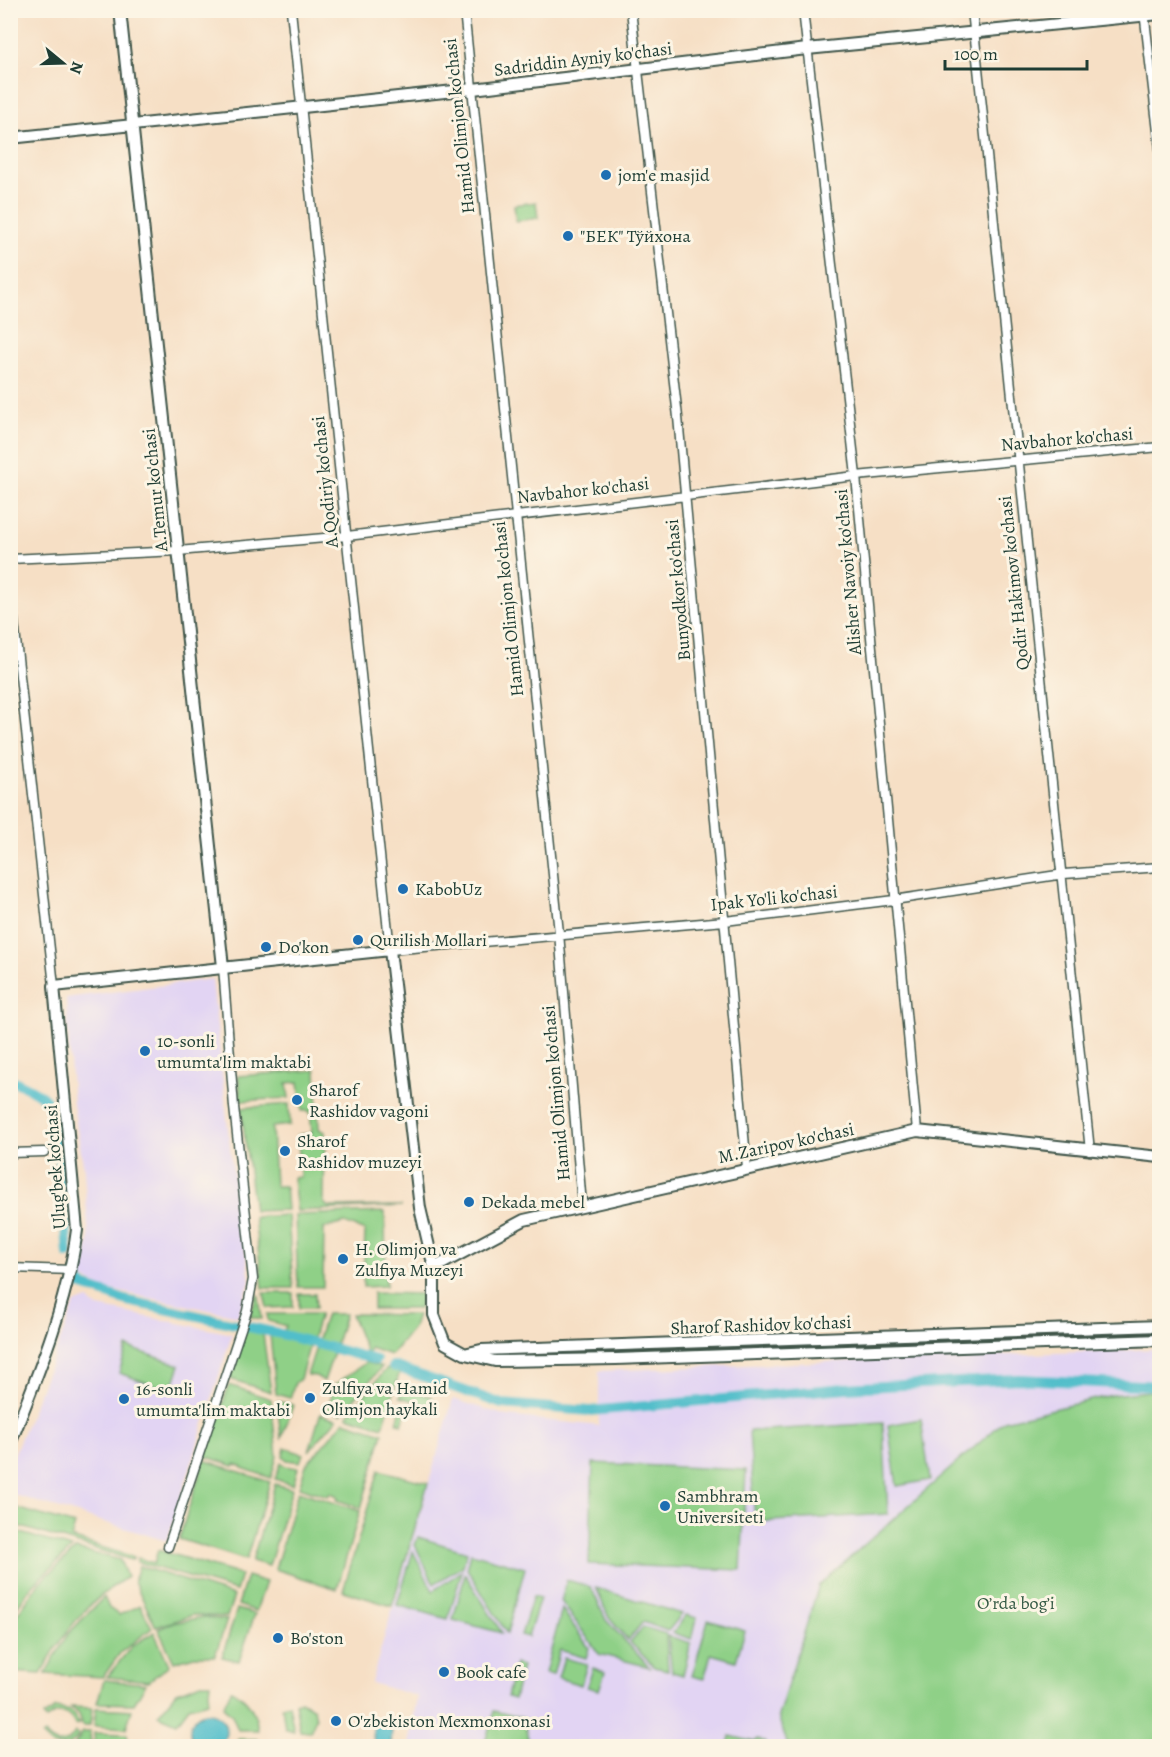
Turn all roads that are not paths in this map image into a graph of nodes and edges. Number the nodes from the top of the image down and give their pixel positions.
1 (120, 10) edge
2 (291, 10) edge
3 (464, 10) edge
4 (631, 10) edge
5 (803, 10) edge
6 (972, 10) edge
7 (1144, 13) edge
8 (1160, 14) edge
9 (974, 34) junction
10 (807, 49) junction
11 (636, 68) junction
12 (473, 89) junction
13 (302, 106) junction
14 (133, 123) junction
15 (10, 138) edge
16 (1160, 149) edge
17 (1160, 447) edge
18 (1017, 460) junction
19 (856, 476) junction
20 (686, 495) junction
21 (515, 514) junction
22 (347, 536) junction
23 (178, 551) junction
24 (10, 559) edge
25 (10, 585) edge
26 (1160, 867) edge
27 (1064, 874) junction
28 (894, 900) junction
29 (725, 921) junction
30 (559, 933) junction
31 (390, 950) junction
32 (223, 967) junction
33 (54, 986) junction
34 (917, 1131) junction
35 (1090, 1151) junction
36 (44, 1152) dead end
37 (10, 1153) edge
38 (1160, 1157) edge
39 (747, 1168) junction
40 (582, 1205) junction
41 (10, 1268) edge
42 (434, 1268) junction
43 (72, 1270) junction
44 (1160, 1326) edge
45 (1160, 1340) edge
46 (465, 1354) junction
47 (10, 1444) edge
48 (168, 1547) dead end

1 - 14 street, A.Temur ko'chasi
2 - 13 street, A.Qodiriy ko'chasi
3 - 12 street, Hamid Olimjon ko'chasi
4 - 11 street, Bunyodkor ko'chasi
5 - 10 street, Alisher Navoiy ko'chasi
6 - 9 street, Qodir Hakimov ko'chasi
7 - 8 street, Sadriddin Ayniy ko'chasi
7 - 9 street, Sadriddin Ayniy ko'chasi
7 - 16 street
9 - 10 street, Sadriddin Ayniy ko'chasi
9 - 18 street, Qodir Hakimov ko'chasi
10 - 11 street, Sadriddin Ayniy ko'chasi
10 - 19 street, Alisher Navoiy ko'chasi
11 - 12 street, Sadriddin Ayniy ko'chasi
11 - 20 street, Bunyodkor ko'chasi
12 - 13 street, Sadriddin Ayniy ko'chasi
12 - 21 street, Hamid Olimjon ko'chasi
13 - 14 street, Sadriddin Ayniy ko'chasi
13 - 22 street, A.Qodiriy ko'chasi
14 - 15 street, Sadriddin Ayniy ko'chasi
14 - 23 street, A.Temur ko'chasi
17 - 18 street, Navbahor ko'chasi
18 - 19 street, Navbahor ko'chasi
18 - 27 street, Qodir Hakimov ko'chasi
19 - 20 street, Navbahor ko'chasi
19 - 28 street, Alisher Navoiy ko'chasi
20 - 21 street, Navbahor ko'chasi
20 - 29 street, Bunyodkor ko'chasi
21 - 22 street, Navbahor ko'chasi
21 - 30 street, Hamid Olimjon ko'chasi
22 - 23 street, Navbahor ko'chasi
22 - 31 street, A.Qodiriy ko'chasi
23 - 24 street, Navbahor ko'chasi
23 - 32 street, A.Temur ko'chasi
25 - 33 street
26 - 27 street, Ipak Yo'li ko'chasi
27 - 28 street, Ipak Yo'li ko'chasi
27 - 35 street, Qodir Hakimov ko'chasi
28 - 29 street, Ipak Yo'li ko'chasi
28 - 34 street, Alisher Navoiy ko'chasi
29 - 30 street, Ipak Yo'li ko'chasi
29 - 39 street, Bunyodkor ko'chasi
30 - 31 street, Ipak Yo'li ko'chasi
30 - 40 street, Hamid Olimjon ko'chasi
31 - 32 street
31 - 42 street
32 - 33 street
32 - 48 street
33 - 43 street, Ulug'bek ko'chasi
34 - 35 street, M.Zaripov ko'chasi
34 - 39 street, M.Zaripov ko'chasi
35 - 38 street, M.Zaripov ko'chasi
36 - 37 street
39 - 40 street, M.Zaripov ko'chasi
40 - 42 street, M.Zaripov ko'chasi
41 - 43 street
42 - 46 street
43 - 47 street, Ulug'bek ko'chasi
44 - 46 street, Sharof Rashidov ko'chasi
45 - 46 street

